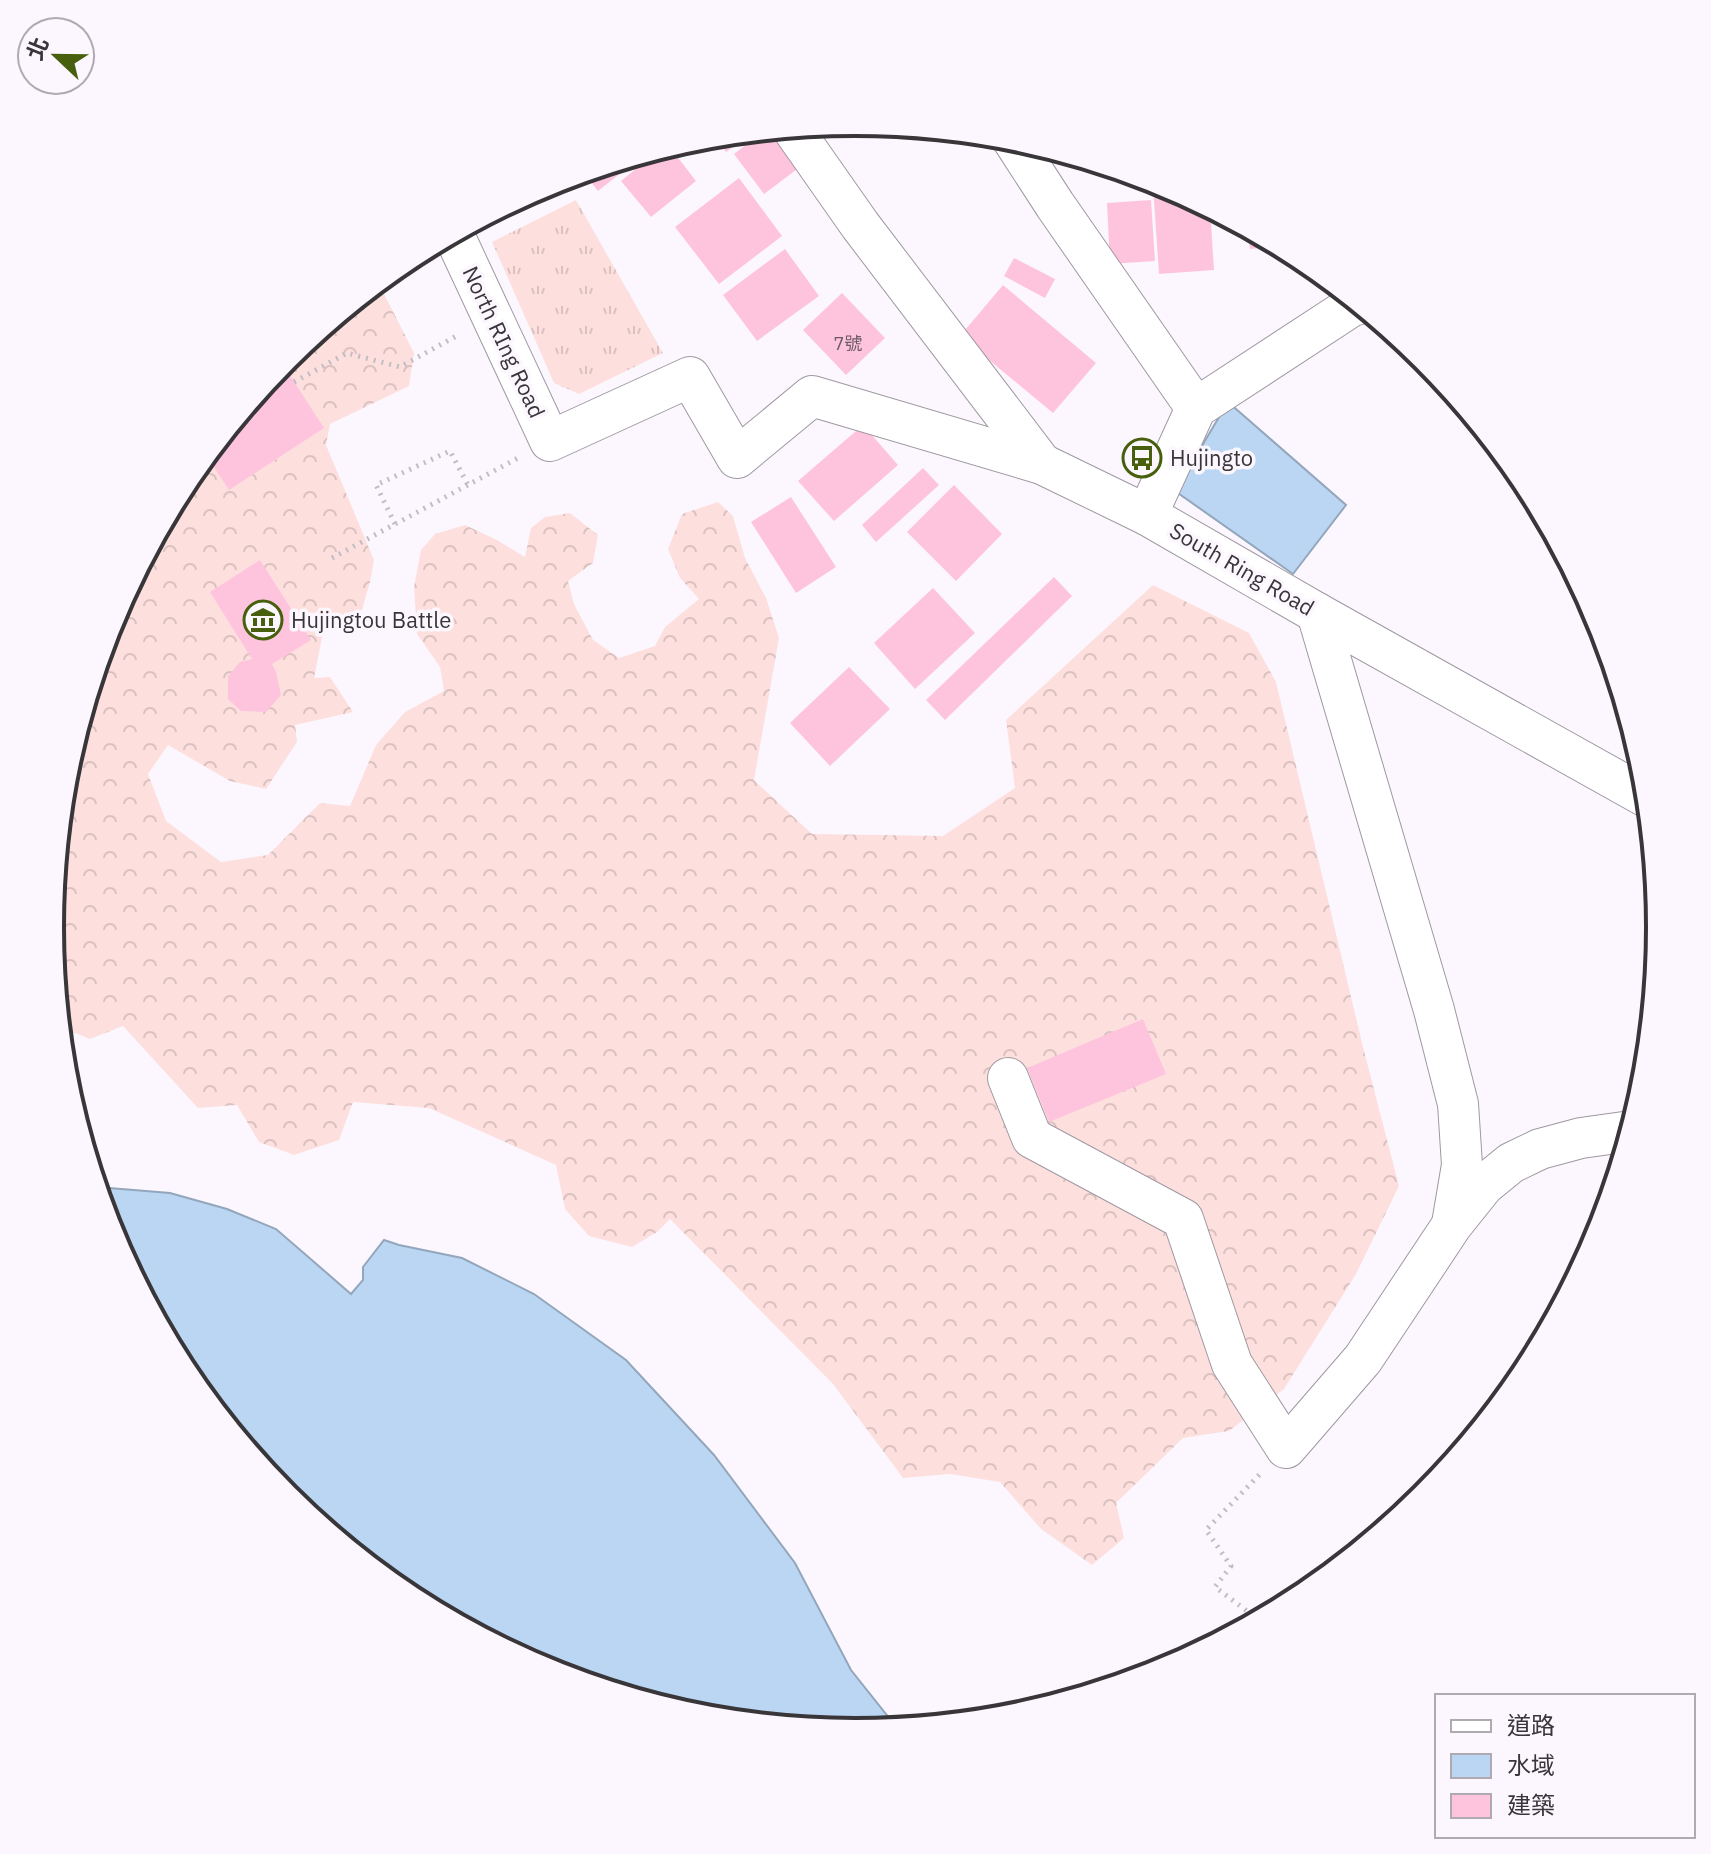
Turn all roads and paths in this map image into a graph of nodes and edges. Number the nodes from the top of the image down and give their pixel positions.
1 (799, 138) edge
2 (1022, 154) edge
3 (458, 243) edge
4 (1348, 308) edge
5 (492, 317) junction
6 (294, 382) dead end
7 (812, 396) joint
8 (1196, 408) junction
9 (550, 441) junction
10 (1042, 464) junction
11 (468, 485) junction
12 (1147, 515) junction
13 (395, 524) junction
14 (332, 558) dead end
15 (1317, 613) junction
16 (1635, 791) edge
17 (1008, 1078) dead end
18 (1620, 1133) edge
19 (1452, 1225) junction
20 (1286, 1448) junction
21 (1249, 1613) edge

1 - 10 street
2 - 8 street
3 - 5 street, North RIng Road
4 - 8 street
5 - 6 path
5 - 9 street, North RIng Road
7 - 9 street, North RIng Road
7 - 10 street, South Ring Road
8 - 12 street
9 - 11 path
10 - 12 street, South Ring Road
11 - 13 path
11 - 13 path
12 - 15 street, South Ring Road
13 - 14 path
15 - 16 street, South Ring Road
15 - 19 street
17 - 20 street
18 - 19 street
19 - 20 street
20 - 21 path

